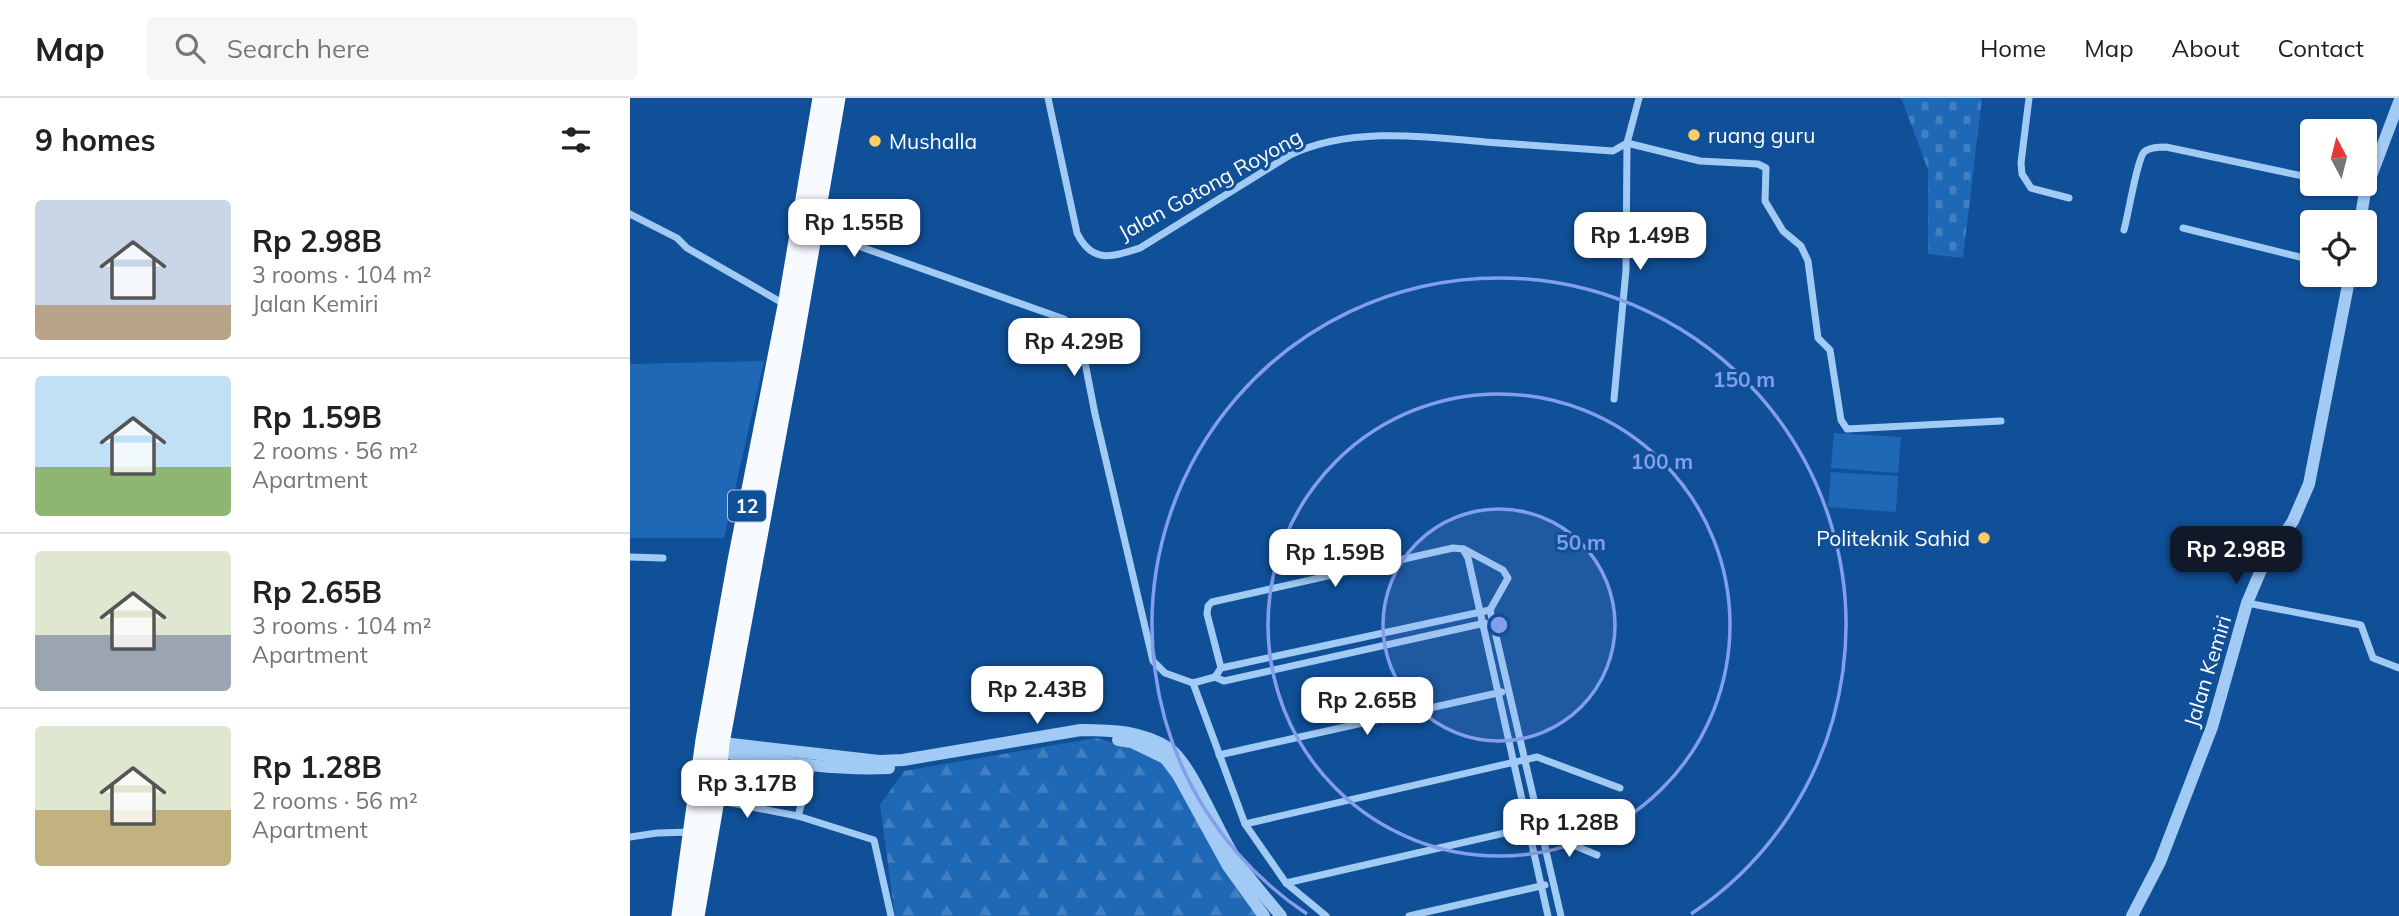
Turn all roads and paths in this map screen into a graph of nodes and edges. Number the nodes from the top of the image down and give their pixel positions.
1 (822, 98) edge
2 (836, 98) edge
3 (1048, 98) edge
4 (1639, 98) edge
5 (2029, 98) edge
6 (2399, 102) edge
7 (2396, 125) edge
8 (1627, 143) junction
9 (2377, 166) edge
10 (2300, 175) edge
11 (2069, 198) dead end
12 (630, 214) edge
13 (2183, 228) dead end
14 (813, 230) junction
15 (2124, 230) dead end
16 (2300, 257) edge
17 (2348, 287) edge
18 (787, 306) junction
19 (1614, 399) dead end
20 (2001, 421) dead end
21 (1463, 548) junction
22 (630, 557) edge
23 (663, 558) dead end
24 (2247, 603) junction
25 (1490, 610) junction
26 (1479, 612) junction
27 (1492, 621) junction
28 (1482, 624) junction
29 (1221, 668) junction
30 (2399, 668) edge
31 (1215, 677) junction
32 (1193, 683) junction
33 (1510, 690) junction
34 (1498, 693) junction
35 (712, 746) junction
36 (1219, 755) junction
37 (1525, 759) junction
38 (1513, 761) junction
39 (811, 766) junction
40 (1620, 788) dead end
41 (707, 800) junction
42 (798, 816) junction
43 (1245, 824) junction
44 (1540, 825) junction
45 (1528, 827) junction
46 (701, 833) junction
47 (630, 837) edge
48 (1543, 840) junction
49 (1597, 855) dead end
50 (1286, 883) junction
51 (1553, 884) junction
52 (1541, 886) junction
53 (681, 916) edge
54 (695, 916) edge
55 (891, 916) edge
56 (1264, 916) edge
57 (1281, 916) edge
58 (1326, 916) edge
59 (1409, 916) edge
60 (1548, 916) edge
61 (1561, 916) edge
62 (2132, 916) edge

1 - 18 highway, 12
2 - 14 highway, 12
3 - 8 street, Jalan Gotong Royong
4 - 8 street
5 - 11 street
6 - 7 street
7 - 9 street
8 - 19 street
8 - 20 street
10 - 15 street
12 - 18 street
13 - 16 street
14 - 32 street
14 - 35 highway, 12
17 - 24 street, Jalan Kemiri
18 - 35 highway, 12
21 - 25 street
21 - 26 street
21 - 29 street
22 - 23 street
24 - 30 street
24 - 62 street, Jalan Kemiri
25 - 26 street
25 - 27 street
26 - 28 street
26 - 29 street
27 - 28 street
27 - 33 street
28 - 31 street
28 - 34 street
29 - 31 street
31 - 32 street
32 - 36 street
33 - 34 street
33 - 37 street
34 - 36 street
34 - 38 street
35 - 39 street
35 - 41 highway, 12
35 - 57 street
36 - 43 street
37 - 38 street
37 - 40 street
37 - 44 street
38 - 43 street
38 - 45 street
39 - 42 street
39 - 56 street
41 - 42 street
41 - 46 highway, 12
42 - 55 street
43 - 50 street
44 - 45 street
44 - 48 street
45 - 50 street
45 - 52 street
46 - 47 street
46 - 53 highway, 12
46 - 54 highway, 12
48 - 49 street
48 - 51 street
50 - 58 street
51 - 52 street
51 - 61 street
52 - 59 street
52 - 60 street

